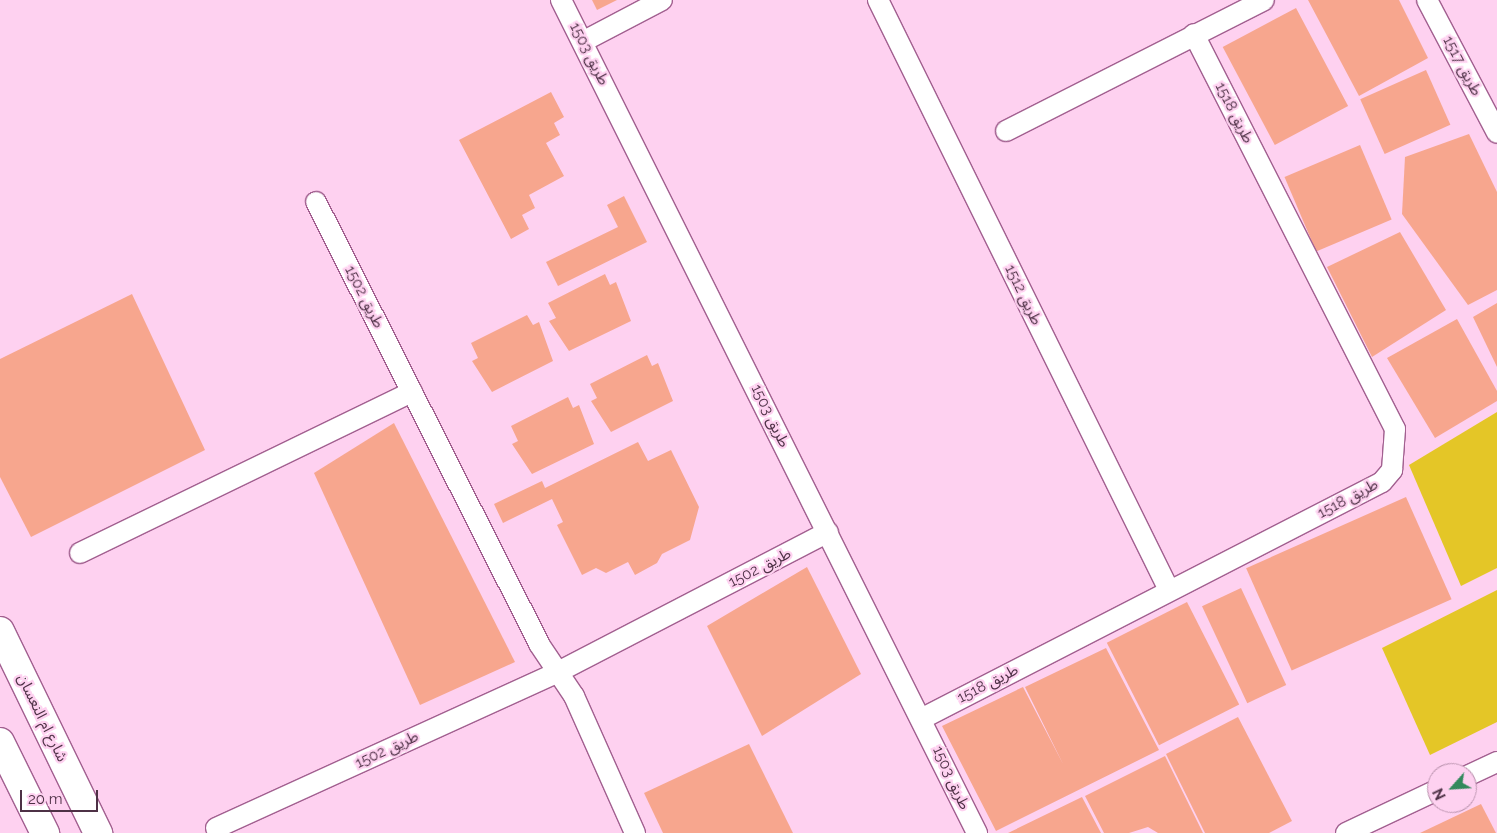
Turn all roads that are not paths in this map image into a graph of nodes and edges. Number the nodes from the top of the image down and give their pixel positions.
1 (561, 0) edge
2 (662, 0) edge
3 (878, 0) edge
4 (1264, 0) edge
5 (1427, 0) edge
6 (1194, 34) junction
7 (584, 41) junction
8 (1006, 131) dead end
9 (1497, 133) edge
10 (316, 202) dead end
11 (412, 392) junction
12 (828, 532) junction
13 (80, 553) dead end
14 (1169, 590) junction
15 (0, 631) edge
16 (558, 672) junction
17 (0, 674) edge
18 (923, 718) junction
19 (0, 742) edge
20 (1497, 762) edge
21 (1477, 771) edge
22 (74, 784) junction
23 (1427, 795) edge
24 (216, 828) dead end
25 (45, 833) edge
26 (98, 833) edge
27 (635, 833) edge
28 (977, 833) edge
29 (1346, 833) edge

1 - 7 street, طريق 1503
2 - 7 street
3 - 14 street, طريق 1512
4 - 6 street
5 - 9 street, طريق 1517
6 - 8 street
6 - 14 street, طريق 1518
7 - 12 street, طريق 1503
10 - 11 street, طريق 1502
11 - 13 street
11 - 16 street, طريق 1502
12 - 16 street, طريق 1502
12 - 18 street, طريق 1503
14 - 18 street, طريق 1518
15 - 22 main road, شارع ام النعسان
16 - 24 street, طريق 1502
16 - 27 street, طريق 1502
17 - 22 main road
18 - 28 street, طريق 1503
19 - 25 main road
20 - 21 street
22 - 26 main road, شارع ام النعسان
23 - 29 street

